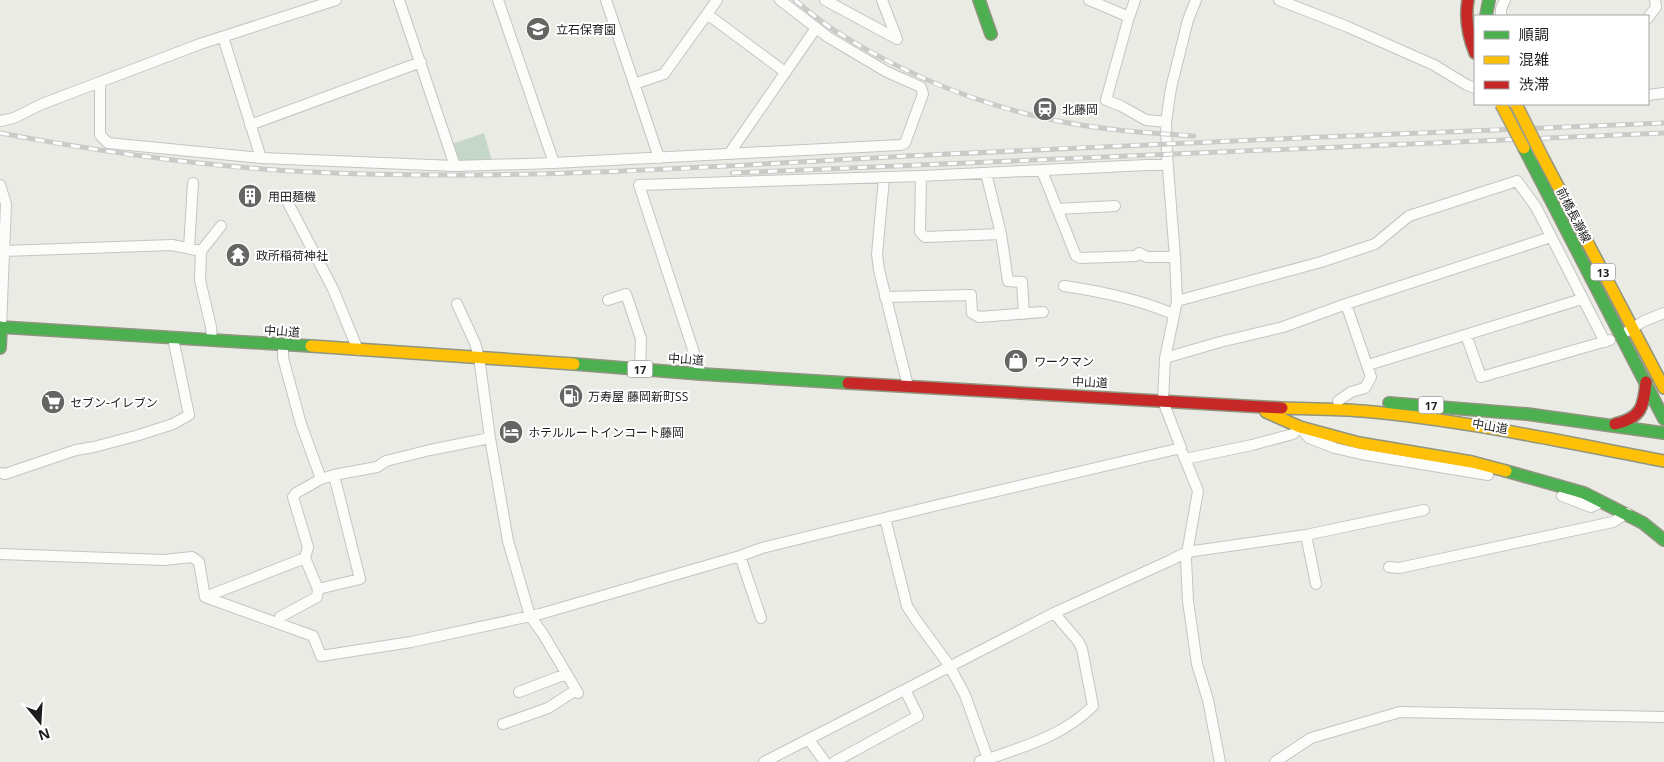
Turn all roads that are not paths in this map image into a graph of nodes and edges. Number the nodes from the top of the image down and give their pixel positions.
1 (336, 0) edge
2 (399, 0) edge
3 (498, 0) edge
4 (606, 0) edge
5 (717, 0) edge
6 (780, 0) edge
7 (825, 0) edge
8 (882, 0) edge
9 (979, 0) edge
10 (1088, 0) edge
11 (1135, 0) edge
12 (1196, 0) edge
13 (1280, 0) edge
14 (1468, 0) edge
15 (1489, 0) edge
16 (1505, 0) edge
17 (1658, 2) edge
18 (706, 14) junction
19 (1486, 15) edge
20 (1501, 15) edge
21 (1649, 16) edge
22 (1129, 17) junction
23 (816, 28) junction
24 (991, 34) dead end
25 (223, 37) junction
26 (1474, 50) edge
27 (421, 62) junction
28 (784, 72) junction
29 (100, 82) junction
30 (634, 84) junction
31 (1474, 88) edge
32 (1664, 93) edge
33 (1649, 95) edge
34 (1502, 105) edge
35 (1516, 105) edge
36 (0, 121) edge
37 (1166, 122) junction
38 (250, 125) junction
39 (729, 154) junction
40 (261, 158) junction
41 (659, 158) junction
42 (554, 163) junction
43 (1168, 165) junction
44 (455, 166) junction
45 (1042, 171) junction
46 (986, 173) junction
47 (921, 176) junction
48 (884, 178) junction
49 (193, 183) dead end
50 (0, 185) edge
51 (286, 199) dead end
52 (1115, 206) dead end
53 (1057, 209) junction
54 (221, 226) dead end
55 (1002, 234) junction
56 (1551, 237) junction
57 (189, 248) junction
58 (201, 250) junction
59 (4, 251) junction
60 (1175, 257) junction
61 (1064, 286) dead end
62 (885, 298) junction
63 (1582, 299) junction
64 (608, 300) dead end
65 (1177, 301) junction
66 (457, 304) dead end
67 (1346, 304) junction
68 (1043, 312) dead end
69 (1664, 313) edge
70 (1024, 314) junction
71 (1173, 314) junction
72 (0, 327) edge
73 (1633, 329) junction
74 (1620, 334) junction
75 (1466, 335) junction
76 (173, 338) junction
77 (212, 340) junction
78 (1605, 342) junction
79 (283, 345) junction
80 (0, 348) edge
81 (358, 350) junction
82 (479, 357) junction
83 (1165, 358) junction
84 (1368, 365) junction
85 (640, 369) junction
86 (701, 374) junction
87 (1646, 382) junction
88 (908, 386) junction
89 (1664, 388) edge
90 (1163, 400) junction
91 (1338, 401) junction
92 (1248, 405) junction
93 (1281, 408) junction
94 (1664, 419) edge
95 (1613, 424) junction
96 (1390, 425) dead end
97 (1300, 427) junction
98 (1664, 433) edge
99 (490, 438) junction
100 (1181, 448) junction
101 (1572, 455) dead end
102 (1185, 459) junction
103 (1638, 461) junction
104 (1664, 461) edge
105 (1664, 472) edge
106 (0, 473) edge
107 (334, 475) junction
108 (321, 479) junction
109 (1424, 510) dead end
110 (1627, 514) junction
111 (884, 518) junction
112 (1306, 534) junction
113 (1664, 540) edge
114 (1187, 552) junction
115 (0, 554) edge
116 (740, 556) junction
117 (305, 558) junction
118 (1389, 567) dead end
119 (1316, 584) dead end
120 (318, 589) junction
121 (205, 597) junction
122 (1054, 612) junction
123 (530, 616) junction
124 (761, 618) dead end
125 (280, 624) junction
126 (949, 665) junction
127 (566, 674) junction
128 (905, 690) junction
129 (519, 692) dead end
130 (1664, 717) edge
131 (504, 724) dead end
132 (808, 740) junction
133 (981, 761) edge
134 (764, 762) edge
135 (825, 762) edge
136 (834, 762) edge
137 (1220, 762) edge
138 (1276, 762) edge

1 - 25 street
2 - 27 street
3 - 42 street
4 - 30 street
5 - 18 street
6 - 23 street
7 - 8 street
9 - 24 main road
10 - 22 street
11 - 22 street
12 - 37 street
13 - 31 street
14 - 26 main road
15 - 19 main road
16 - 20 street
17 - 21 street
18 - 28 street
18 - 30 street
22 - 37 street
23 - 28 street
23 - 39 street
25 - 29 street
25 - 38 street
27 - 38 street
27 - 44 street
28 - 39 street
29 - 36 street
29 - 40 street
30 - 41 street
32 - 33 street
34 - 74 main road, 前橋長瀞線 / 13, bridge
35 - 73 main road, 前橋長瀞線 / 13, bridge
37 - 43 street
38 - 40 street
39 - 41 street
40 - 44 street
41 - 42 street
42 - 44 street
43 - 45 street
43 - 60 street
45 - 46 street
45 - 53 street
46 - 47 street
46 - 55 street
47 - 48 street
47 - 55 street
48 - 62 street
48 - 86 street
49 - 57 street
50 - 59 street
51 - 81 street
52 - 53 street
53 - 60 street
54 - 58 street
55 - 70 street
56 - 63 street
56 - 65 street
56 - 67 street
57 - 58 street
57 - 59 street
58 - 77 street
59 - 72 street
60 - 65 street
61 - 71 street
62 - 70 street
62 - 88 street
63 - 75 street
63 - 78 street
64 - 85 street
65 - 71 street
66 - 82 street
67 - 83 street
67 - 84 street
68 - 70 street
69 - 73 street
71 - 83 street
72 - 76 main road, 中山道 / 17
72 - 80 main road
73 - 74 street
73 - 89 main road, 前橋長瀞線 / 13
74 - 78 street
74 - 87 main road, 前橋長瀞線 / 13
75 - 78 street
75 - 84 street
76 - 77 main road, 中山道 / 17
76 - 106 street
77 - 79 main road, 中山道 / 17
79 - 81 main road, 中山道 / 17
79 - 108 street
81 - 82 main road, 中山道 / 17
82 - 85 main road, 中山道 / 17
82 - 99 street
83 - 90 street
84 - 91 street
85 - 86 main road, 中山道 / 17
86 - 88 main road, 中山道 / 17
87 - 94 main road, 前橋長瀞線 / 13
87 - 95 main road
88 - 90 main road, 中山道 / 17
90 - 92 main road, 中山道 / 17
90 - 100 street
91 - 92 main road, 17
91 - 95 main road, 17
92 - 93 main road, 中山道 / 17
92 - 97 main road
93 - 96 main road, 中山道 / 17
93 - 103 main road, 中山道 / 17
95 - 98 main road, 17
97 - 102 street
97 - 110 main road
99 - 107 street
99 - 123 street
100 - 102 street
100 - 111 street
101 - 103 main road, 中山道 / 17
102 - 114 street
103 - 104 main road, 中山道 / 17
103 - 105 main road, 中山道 / 17
107 - 108 street
107 - 120 street
108 - 117 street
109 - 112 street
110 - 113 main road
110 - 118 street
111 - 116 street
111 - 126 street
112 - 114 street
112 - 119 street
114 - 122 street
114 - 137 street
115 - 121 street
116 - 123 street
116 - 124 street
117 - 120 street
117 - 121 street
120 - 125 street
121 - 125 street
122 - 126 street
122 - 133 street
123 - 125 street
123 - 127 street
126 - 128 street
126 - 133 street
127 - 129 street
127 - 131 street
128 - 132 street
128 - 136 street
130 - 138 street
132 - 134 street
132 - 135 street

